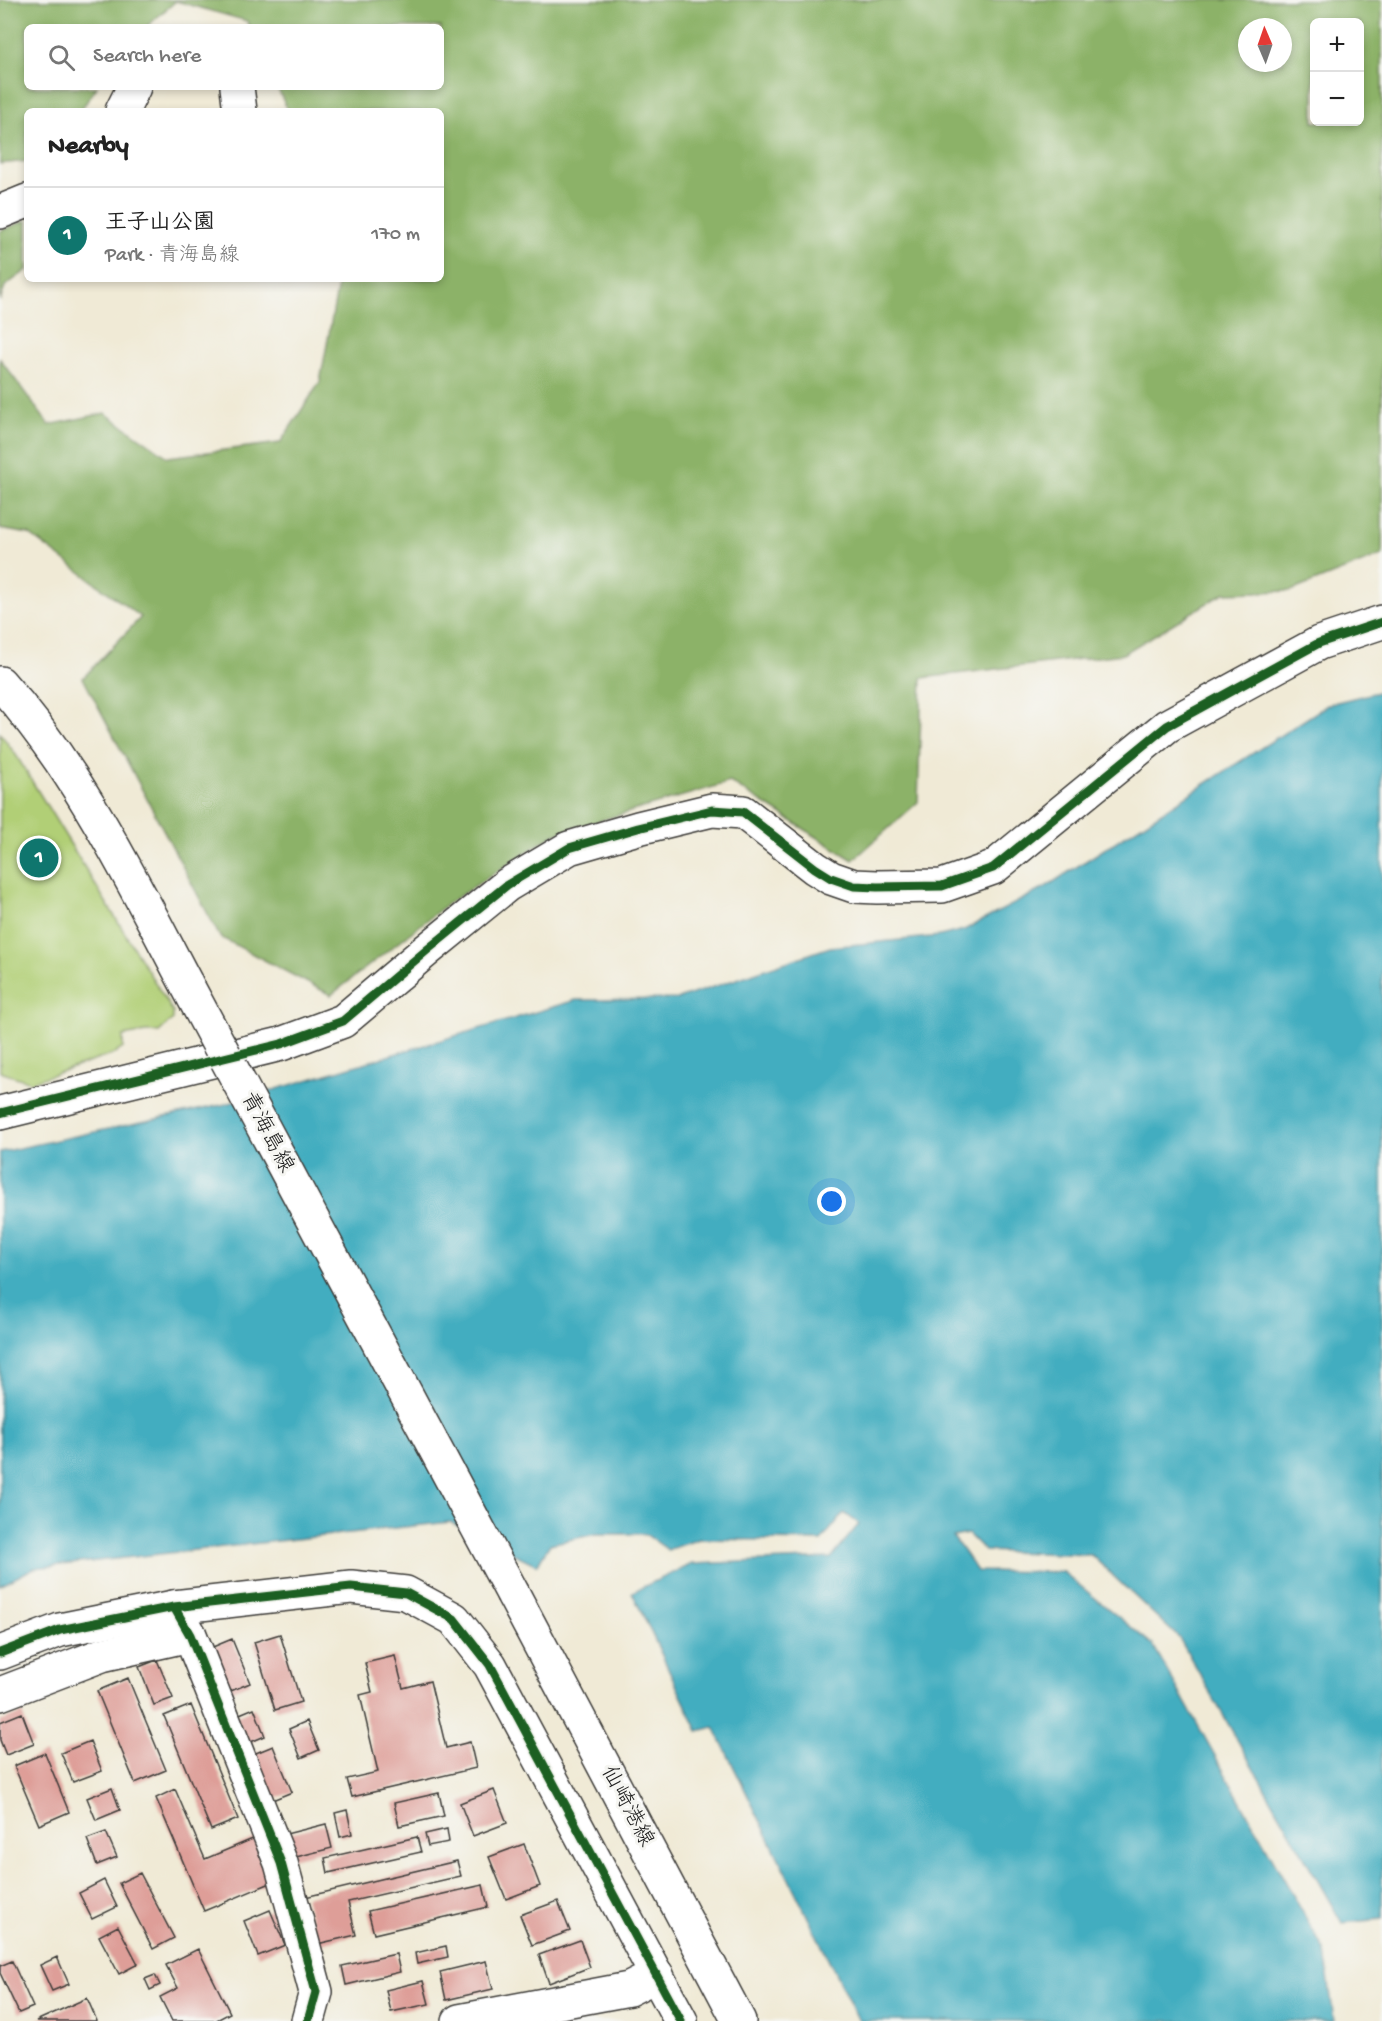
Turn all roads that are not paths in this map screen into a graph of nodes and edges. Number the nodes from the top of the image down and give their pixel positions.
1 (132, 90) edge
2 (237, 90) edge
3 (124, 108) edge
4 (240, 108) edge
5 (24, 202) edge
6 (0, 212) edge
7 (1382, 622) edge
8 (0, 683) edge
9 (0, 1113) edge
10 (513, 1594) joint
11 (182, 1621) junction
12 (0, 1653) edge
13 (0, 1694) edge
14 (657, 1975) junction
15 (303, 2020) edge
16 (459, 2021) edge
17 (681, 2021) edge
18 (739, 2021) edge

1 - 3 street
2 - 4 street
5 - 6 street
7 - 9 street
8 - 10 street, 青海島線, bridge
10 - 18 street, 仙崎港線
11 - 12 street
11 - 13 street
11 - 14 street
11 - 15 street
14 - 16 street
14 - 17 street

